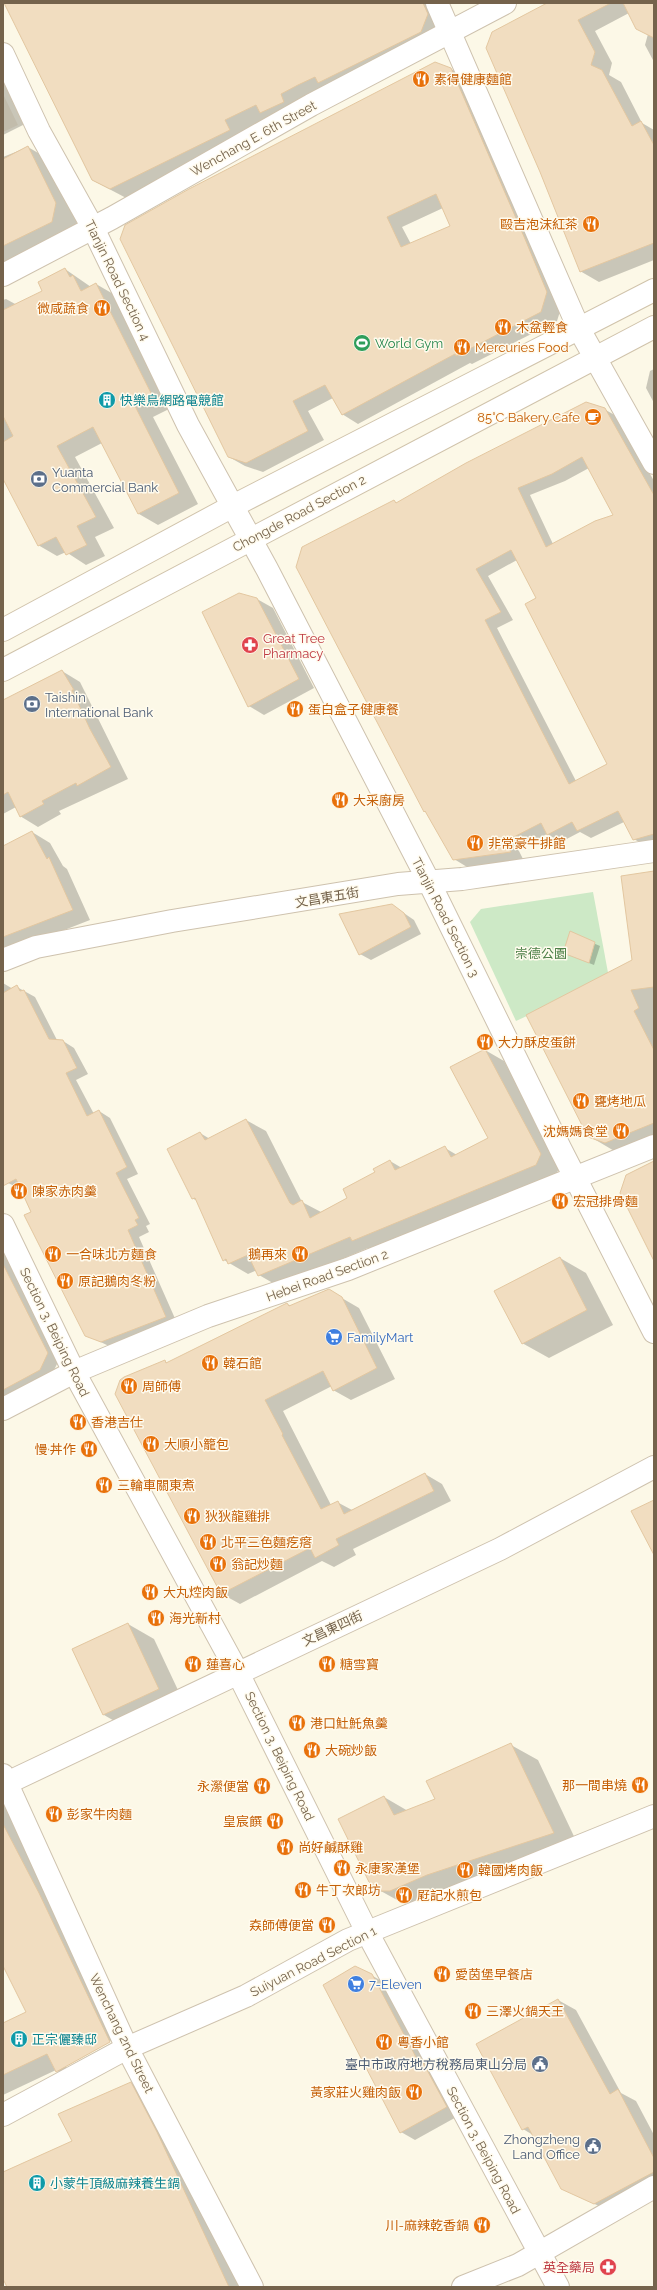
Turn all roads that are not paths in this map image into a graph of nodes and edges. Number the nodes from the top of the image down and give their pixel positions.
1 (437, 3) edge
2 (505, 3) edge
3 (448, 32) junction
4 (3, 54) edge
5 (93, 228) junction
6 (3, 275) edge
7 (654, 290) edge
8 (654, 327) edge
9 (579, 328) junction
10 (595, 359) junction
11 (654, 463) edge
12 (232, 507) junction
13 (249, 540) junction
14 (3, 630) edge
15 (3, 670) edge
16 (654, 851) edge
17 (429, 882) junction
18 (3, 960) edge
19 (654, 1146) edge
20 (576, 1179) junction
21 (3, 1225) edge
22 (654, 1332) edge
23 (74, 1372) junction
24 (3, 1409) edge
25 (654, 1467) edge
26 (238, 1673) junction
27 (5, 1779) edge
28 (654, 1816) edge
29 (367, 1932) junction
30 (127, 2048) junction
31 (3, 2115) edge
32 (654, 2187) edge
33 (540, 2253) junction
34 (252, 2287) edge
35 (464, 2287) edge
36 (558, 2287) edge

1 - 3 street
2 - 3 street, Wenchang E. 6th Street
3 - 5 street, Wenchang E. 6th Street
3 - 9 street
4 - 5 street, Tianjin Road Section 4
5 - 6 street, Wenchang E. 6th Street
5 - 12 street, Tianjin Road Section 4
7 - 9 street
8 - 10 street, Chongde Road Section 2
9 - 10 street
9 - 12 street
10 - 11 street
10 - 13 street, Chongde Road Section 2
12 - 13 street, Tianjin Road Section 3
12 - 14 street
13 - 15 street, Chongde Road Section 2
13 - 17 street, Tianjin Road Section 3
16 - 17 street, 文昌東五街
17 - 18 street, 文昌東五街
17 - 20 street, Tianjin Road Section 3
19 - 20 street, Hebei Road Section 2
20 - 22 street, Tianjin Road Section 3
20 - 23 street, Hebei Road Section 2
21 - 23 street, Section 3, Beiping Road
23 - 24 street, Hebei Road Section 2
23 - 26 street, Section 3, Beiping Road
25 - 26 street, 文昌東四街
26 - 27 street, 文昌東四街
26 - 29 street, Section 3, Beiping Road
27 - 30 street, Wenchang 2nd Street
28 - 29 street, Suiyuan Road Section 1
29 - 30 street, Suiyuan Road Section 1
29 - 33 street, Section 3, Beiping Road
30 - 31 street, Suiyuan Road Section 1
30 - 34 street, Wenchang 2nd Street
32 - 33 street
33 - 35 street
33 - 36 street, Section 3, Beiping Road

